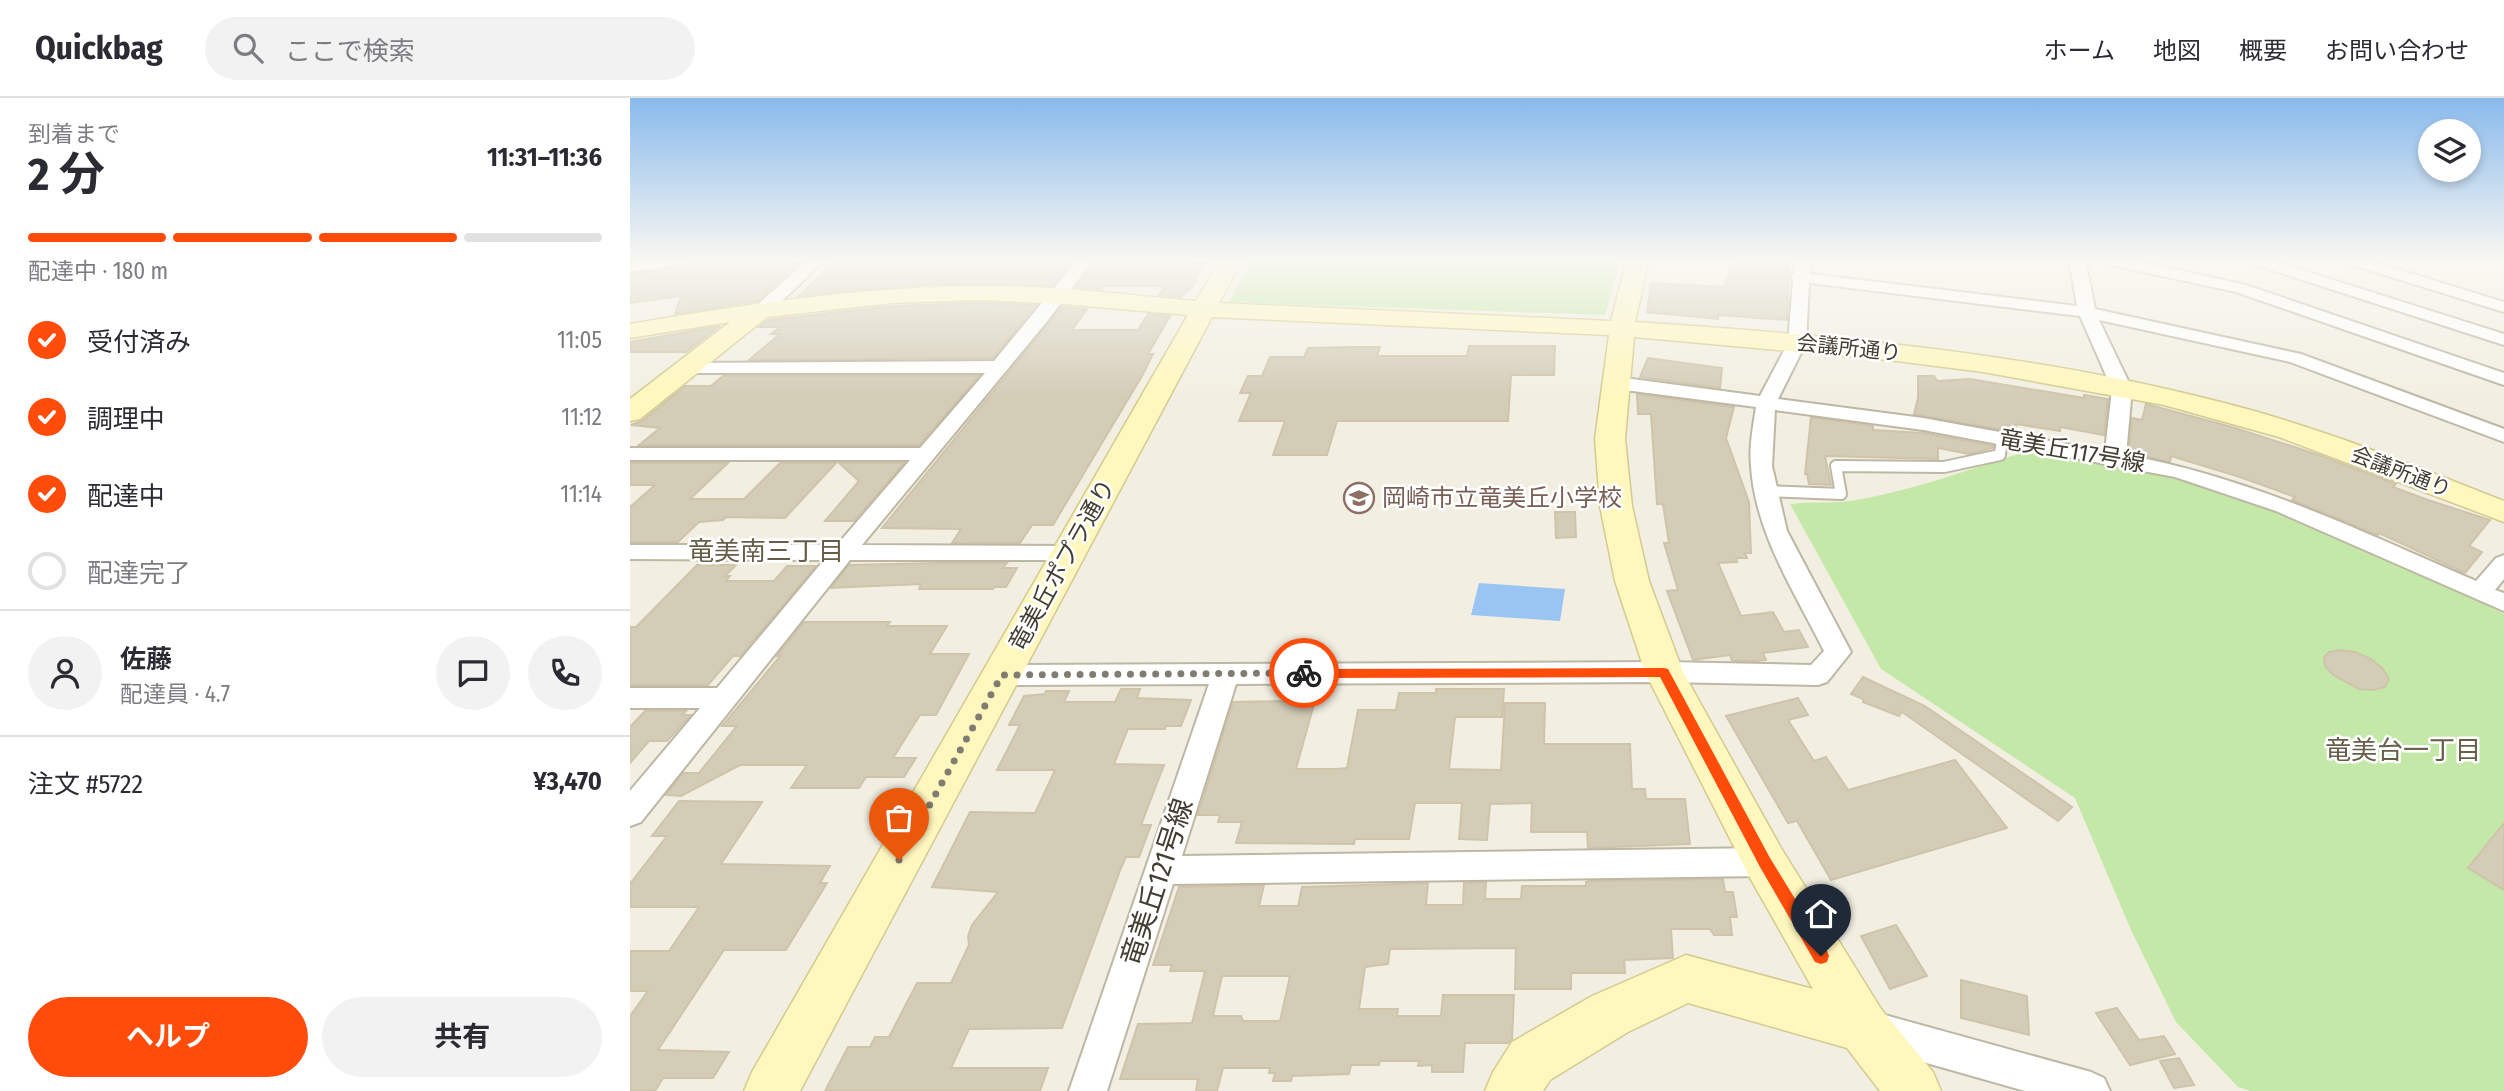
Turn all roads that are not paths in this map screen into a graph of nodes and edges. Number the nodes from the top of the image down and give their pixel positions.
1 (767, 305) edge
2 (797, 305) edge
3 (1049, 305) edge
4 (1159, 305) edge
5 (1207, 305) edge
6 (1627, 305) edge
7 (1798, 305) edge
8 (2032, 305) edge
9 (2086, 305) edge
10 (2291, 305) edge
11 (2396, 305) edge
12 (763, 309) junction
13 (1205, 310) junction
14 (2087, 312) junction
15 (1622, 327) junction
16 (630, 331) edge
17 (2504, 340) edge
18 (1797, 343) junction
19 (690, 367) junction
20 (998, 367) junction
21 (2504, 379) edge
22 (1617, 383) junction
23 (2122, 389) junction
24 (1766, 403) junction
25 (630, 413) edge
26 (2504, 436) edge
27 (2002, 439) junction
28 (630, 454) edge
29 (928, 454) junction
30 (2115, 459) junction
31 (1765, 491) junction
32 (2504, 512) edge
33 (630, 552) edge
34 (843, 552) junction
35 (1069, 553) junction
36 (2504, 563) edge
37 (2480, 592) junction
38 (2504, 603) edge
39 (1664, 673) junction
40 (1226, 674) junction
41 (1002, 675) junction
42 (630, 698) edge
43 (726, 698) junction
44 (630, 813) edge
45 (1765, 862) junction
46 (1161, 870) junction
47 (1863, 1027) junction
48 (771, 1091) edge
49 (1088, 1091) edge
50 (1512, 1091) edge
51 (1914, 1091) edge
52 (2091, 1091) edge

1 - 12 street
2 - 12 street, 会議所通り
3 - 20 street
4 - 13 street, 会議所通り
5 - 13 street, 竜美丘ポプラ通り
6 - 15 street
7 - 18 street
8 - 14 street
9 - 14 street
10 - 21 street
11 - 17 street
12 - 16 street, 会議所通り
12 - 19 street
13 - 15 street, 会議所通り
13 - 35 street, 竜美丘ポプラ通り
14 - 23 street
14 - 26 street
15 - 18 street, 会議所通り
15 - 22 street
18 - 23 street, 会議所通り
18 - 24 street
19 - 20 street
19 - 25 street
20 - 29 street
22 - 24 street, 竜美丘117号線
22 - 39 street
23 - 30 street
23 - 32 street, 会議所通り
24 - 27 street, 竜美丘117号線
24 - 31 street
27 - 30 street, 竜美丘117号線
27 - 31 lane
28 - 29 street
29 - 34 street
30 - 37 street, 竜美丘117号線
31 - 39 street
33 - 34 street
34 - 35 street
34 - 43 street
35 - 41 street, 竜美丘ポプラ通り
36 - 37 street
37 - 38 street, 竜美丘117号線
39 - 40 street
39 - 45 street
40 - 41 street
40 - 46 street, 竜美丘121号線
41 - 48 street, 竜美丘ポプラ通り
42 - 43 street
43 - 44 street
45 - 46 street
45 - 47 street
46 - 49 street, 竜美丘121号線
47 - 50 street
47 - 51 street
47 - 52 street

